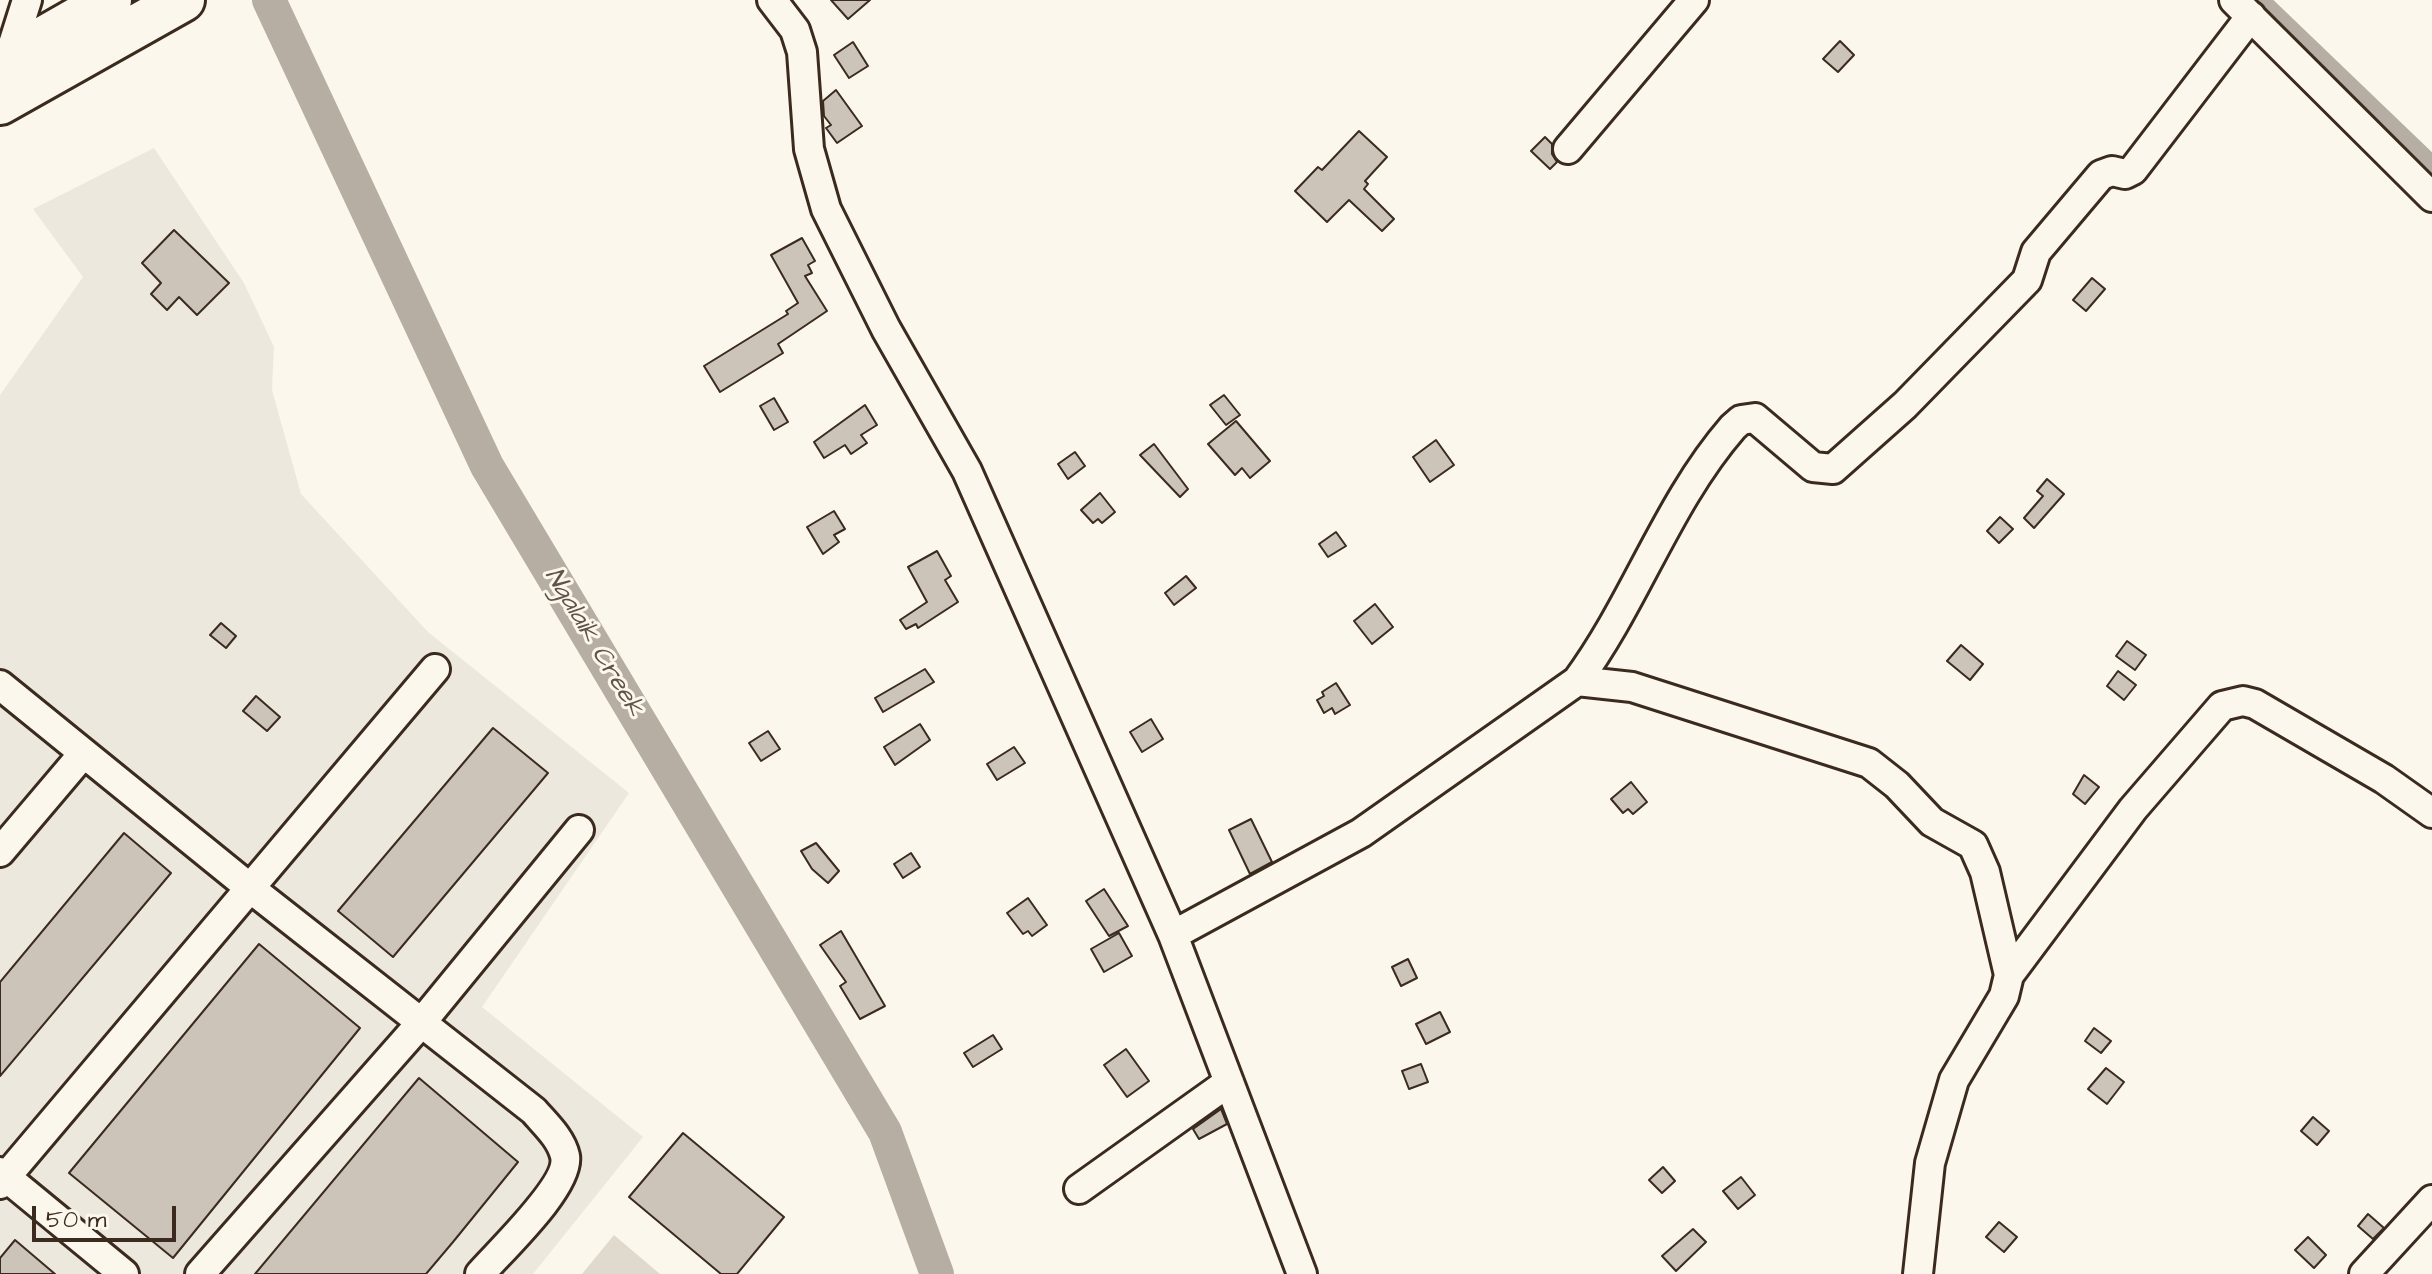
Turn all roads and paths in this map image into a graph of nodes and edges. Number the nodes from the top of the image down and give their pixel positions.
1 (27, 0) edge
2 (110, 0) edge
3 (183, 0) edge
4 (772, 0) edge
5 (1694, 0) edge
6 (2242, 8) edge
7 (83, 35) junction
8 (5, 60) edge
9 (0, 103) edge
10 (1568, 149) dead end
11 (2432, 197) edge
12 (435, 669) dead end
13 (1577, 681) junction
14 (0, 685) edge
15 (83, 754) junction
16 (2432, 813) edge
17 (579, 830) dead end
18 (0, 852) edge
19 (250, 888) junction
20 (1173, 935) junction
21 (2009, 975) junction
22 (421, 1023) junction
23 (1229, 1082) junction
24 (2, 1178) edge
25 (1079, 1189) dead end
26 (2432, 1200) edge
27 (1296, 1272) edge
28 (124, 1274) edge
29 (200, 1274) edge
30 (480, 1274) edge
31 (1918, 1274) edge
32 (2364, 1274) edge

1 - 8 street
2 - 7 highway
3 - 7 highway
4 - 20 street
5 - 10 street
6 - 11 street
6 - 13 street
7 - 8 highway
7 - 9 highway
12 - 19 street
13 - 20 street
13 - 21 street
14 - 15 street
15 - 18 street
15 - 19 street
16 - 21 street
17 - 22 street
19 - 22 street
19 - 24 street
20 - 23 street
21 - 31 street
22 - 29 street
22 - 30 street
23 - 25 street
23 - 27 street
24 - 28 street
26 - 32 street

